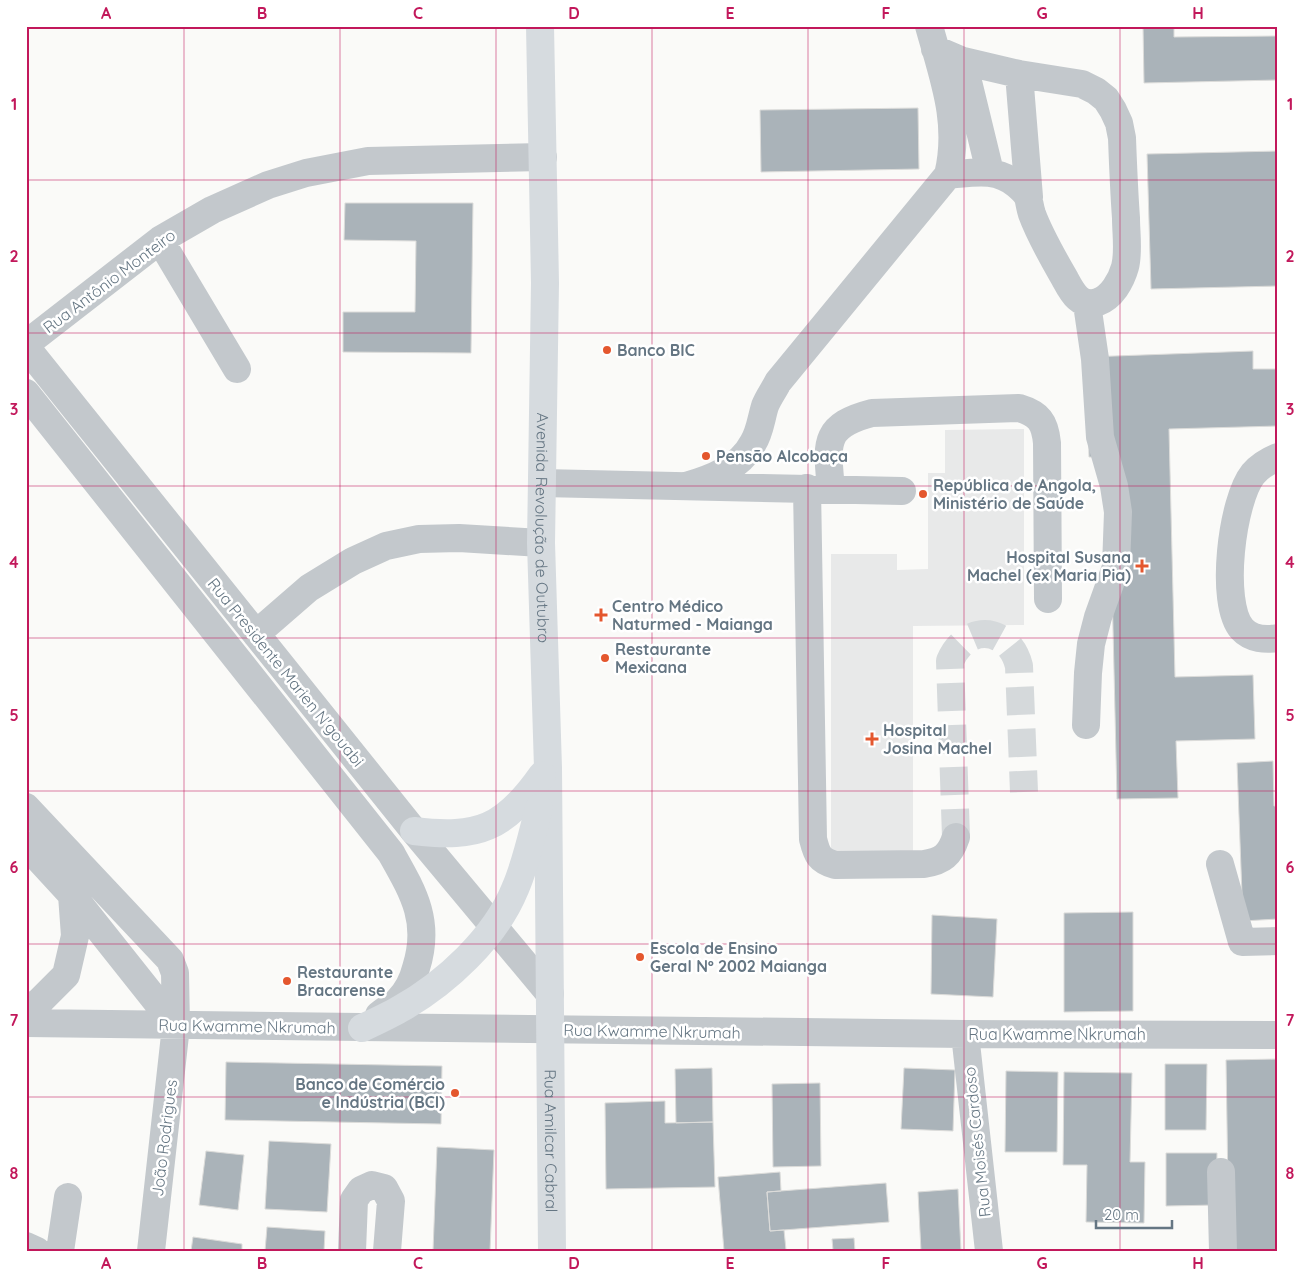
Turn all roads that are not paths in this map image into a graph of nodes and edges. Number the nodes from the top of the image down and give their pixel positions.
1 (540, 26) edge
2 (932, 38) edge
3 (963, 61) junction
4 (1018, 74) junction
5 (543, 157) junction
6 (990, 172) junction
7 (948, 175) junction
8 (1029, 197) junction
9 (160, 240) junction
10 (1087, 304) junction
11 (26, 345) edge
12 (237, 369) dead end
13 (26, 393) edge
14 (1278, 457) edge
15 (542, 484) junction
16 (686, 486) junction
17 (818, 489) junction
18 (902, 491) dead end
19 (541, 543) junction
20 (1048, 599) dead end
21 (256, 634) junction
22 (1278, 638) edge
23 (1086, 725) dead end
24 (548, 768) junction
25 (26, 807) edge
26 (414, 831) junction
27 (956, 837) tunnel mouth
28 (26, 845) edge
29 (1220, 864) dead end
30 (72, 894) junction
31 (494, 926) junction
32 (1278, 942) edge
33 (550, 994) junction
34 (26, 1010) edge
35 (26, 1023) edge
36 (176, 1026) junction
37 (362, 1028) junction
38 (550, 1030) junction
39 (965, 1034) junction
40 (1278, 1035) edge
41 (1220, 1172) dead end
42 (68, 1196) dead end
43 (26, 1246) edge
44 (37, 1251) edge
45 (60, 1251) edge
46 (151, 1251) edge
47 (352, 1251) edge
48 (387, 1251) edge
49 (552, 1251) edge
50 (989, 1251) edge
51 (1222, 1251) edge

1 - 5 main road, Avenida Revolução de Outubro
2 - 3 street
2 - 7 street
3 - 4 street
3 - 6 street
4 - 8 street
4 - 10 street
5 - 9 street, Rua Antônio Monteiro
5 - 15 main road, Avenida Revolução de Outubro
6 - 7 street
6 - 8 street
7 - 16 street
8 - 10 street
9 - 11 street, Rua Antônio Monteiro
9 - 12 street
10 - 23 street
11 - 21 street, Rua Presidente Marien N'gouabi
13 - 37 street, Rua Presidente Marien N'gouabi
14 - 22 street
15 - 16 street
15 - 19 main road, Avenida Revolução de Outubro
16 - 17 street
17 - 18 street
17 - 20 street
17 - 27 street
19 - 21 street
19 - 24 main road, Avenida Revolução de Outubro
21 - 26 street, Rua Presidente Marien N'gouabi
24 - 26 main road
24 - 31 main road
24 - 33 main road, Avenida Revolução de Outubro
25 - 36 street, João Rodrigues
26 - 31 street, Rua Presidente Marien N'gouabi
28 - 30 street
29 - 32 street
30 - 34 street
30 - 36 street
31 - 33 street, Rua Presidente Marien N'gouabi
31 - 37 main road
33 - 38 main road, Avenida Revolução de Outubro
35 - 36 street, Rua Kwamme Nkrumah
36 - 37 street, Rua Kwamme Nkrumah
36 - 46 street, João Rodrigues
37 - 38 street, Rua Kwamme Nkrumah
38 - 39 street, Rua Kwamme Nkrumah
38 - 49 main road, Rua Amilcar Cabral
39 - 40 street, Rua Kwamme Nkrumah
39 - 50 street, Rua Moisés Cardoso
41 - 51 street
42 - 45 street
43 - 44 street
47 - 48 street

